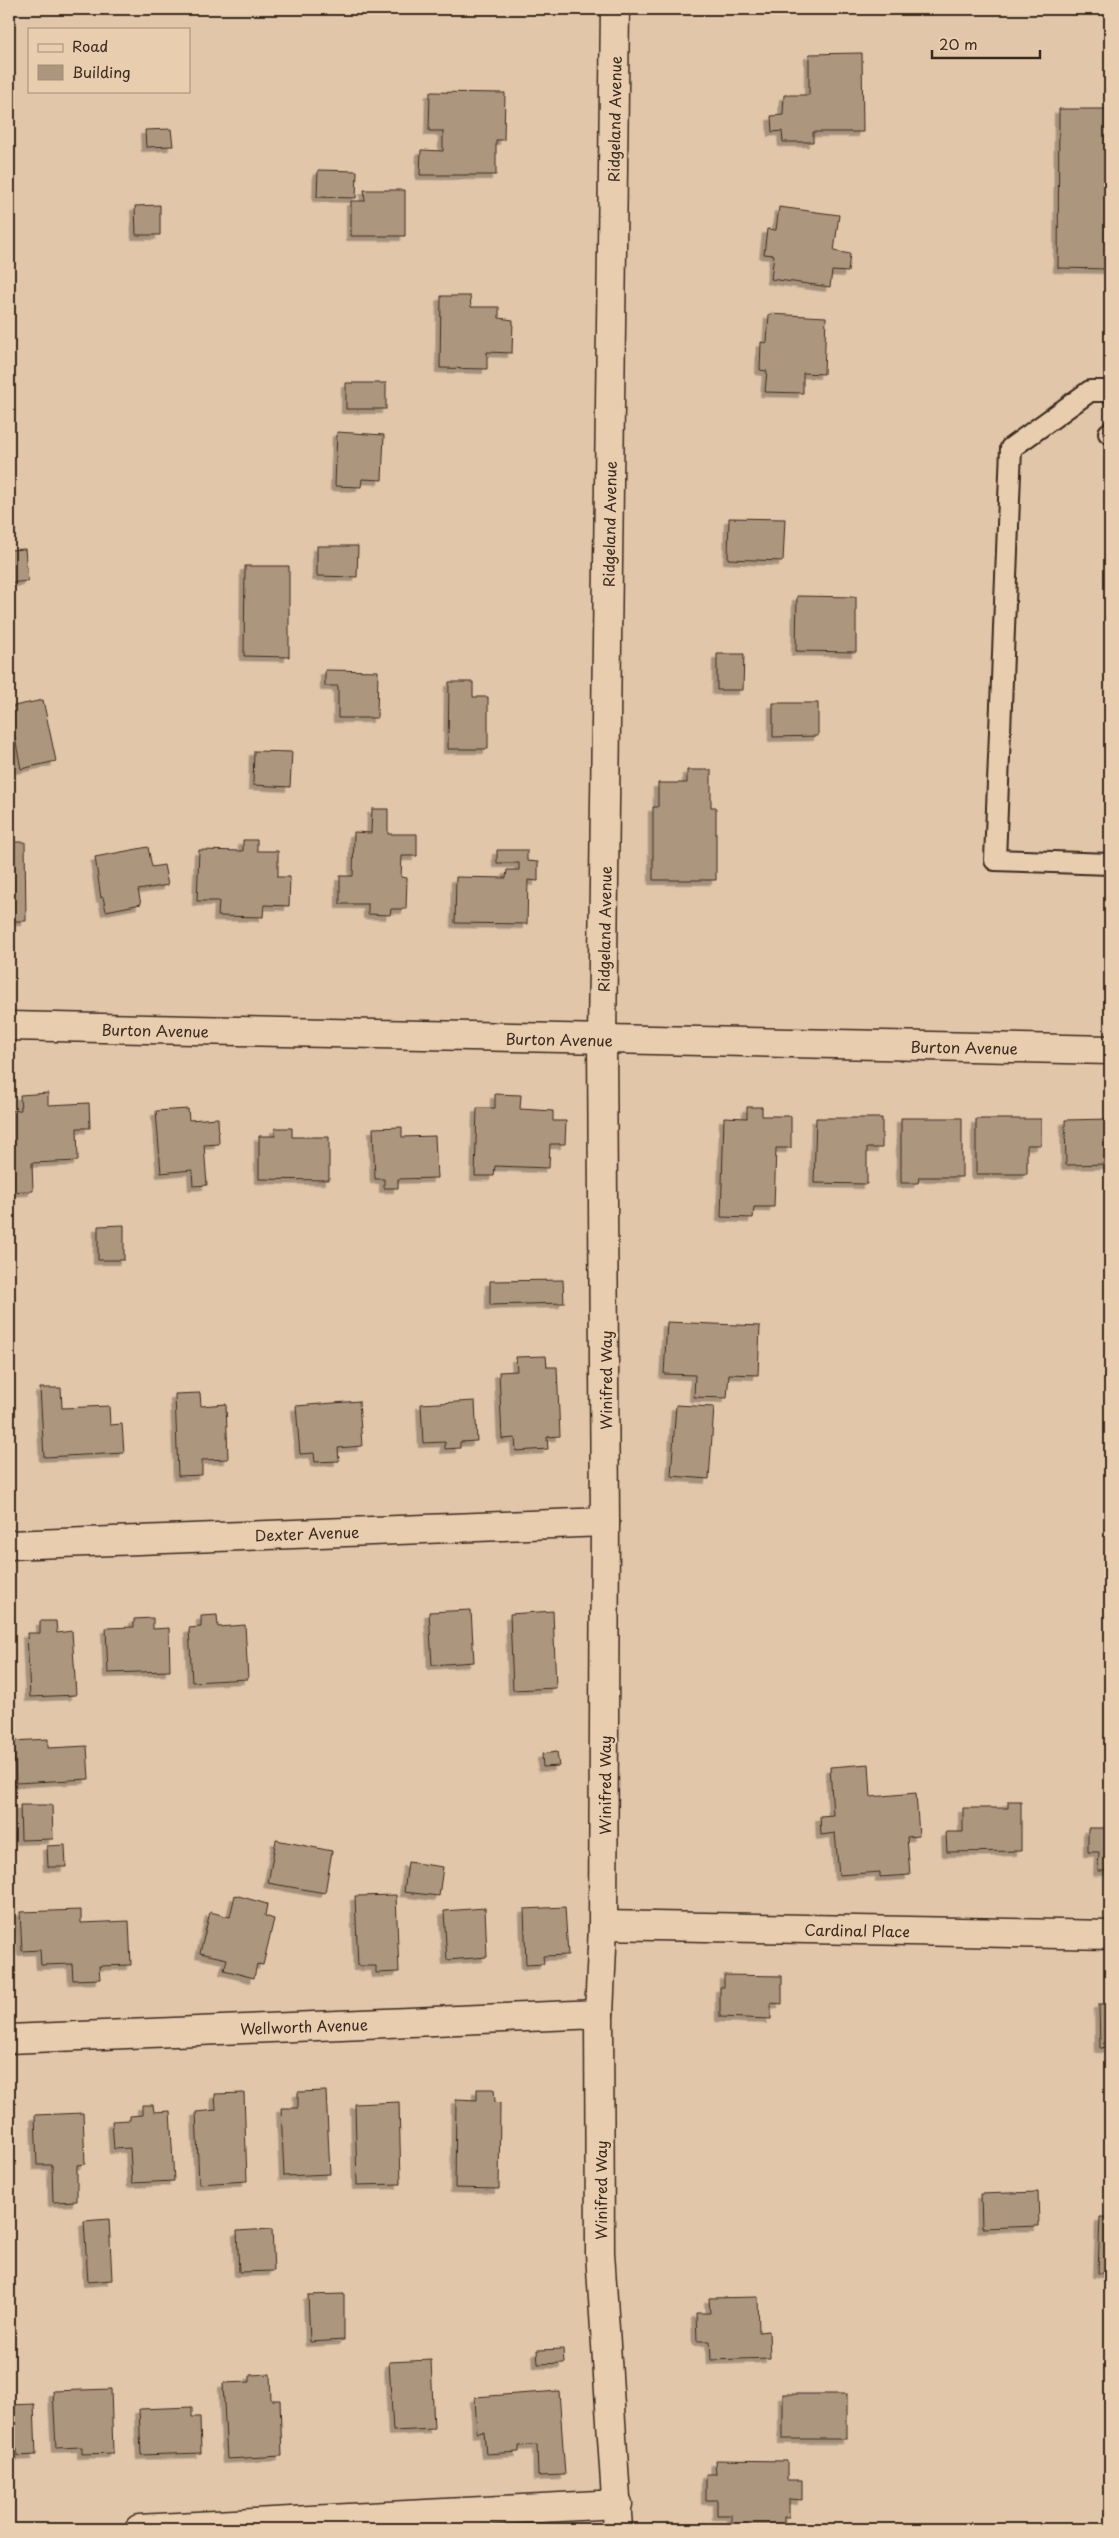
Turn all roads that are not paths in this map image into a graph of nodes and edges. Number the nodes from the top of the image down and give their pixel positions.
1 (615, 9) edge
2 (1110, 391) edge
3 (1110, 864) edge
4 (9, 1026) edge
5 (602, 1040) junction
6 (1110, 1050) edge
7 (606, 1522) junction
8 (9, 1545) edge
9 (603, 1925) junction
10 (1110, 1935) edge
11 (599, 2014) junction
12 (9, 2039) edge
13 (618, 2517) edge
14 (139, 2529) edge

1 - 5 street, Ridgeland Avenue
2 - 3 lane
4 - 5 street, Burton Avenue
5 - 6 street, Burton Avenue
5 - 7 street, Winifred Way
7 - 8 street, Dexter Avenue
7 - 9 street, Winifred Way
9 - 10 street, Cardinal Place
9 - 11 street, Winifred Way
11 - 12 street, Wellworth Avenue
11 - 13 street, Winifred Way
13 - 14 street

